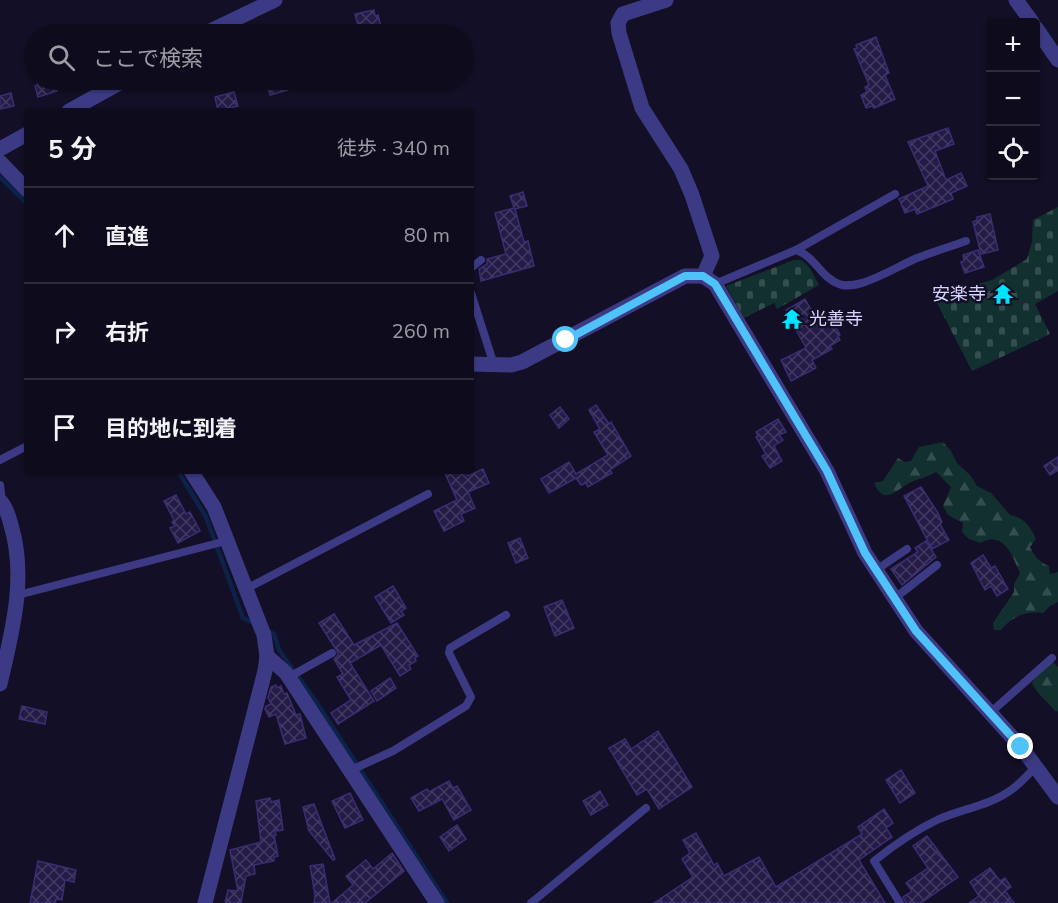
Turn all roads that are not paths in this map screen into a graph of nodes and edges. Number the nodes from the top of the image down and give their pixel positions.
1 (275, 0) edge
2 (666, 0) edge
3 (1016, 0) edge
4 (1029, 18) edge
5 (225, 24) edge
6 (1040, 35) edge
7 (1058, 60) edge
8 (107, 90) edge
9 (74, 108) edge
10 (24, 136) edge
11 (0, 149) edge
12 (0, 162) edge
13 (24, 187) edge
14 (895, 194) dead end
15 (966, 241) dead end
16 (796, 250) junction
17 (481, 260) dead end
18 (474, 266) edge
19 (709, 280) junction
20 (474, 302) edge
21 (474, 364) edge
22 (494, 365) junction
23 (24, 448) edge
24 (0, 460) edge
25 (193, 474) edge
26 (428, 494) dead end
27 (1, 496) edge
28 (226, 541) junction
29 (907, 549) dead end
30 (937, 566) dead end
31 (876, 570) junction
32 (246, 589) junction
33 (18, 595) junction
34 (895, 598) junction
35 (506, 615) dead end
36 (6, 629) edge
37 (332, 653) dead end
38 (267, 656) junction
39 (1052, 658) dead end
40 (289, 677) junction
41 (0, 684) edge
42 (990, 713) junction
43 (1035, 768) junction
44 (351, 770) junction
45 (1058, 797) edge
46 (646, 808) dead end
47 (204, 903) edge
48 (437, 903) edge
49 (531, 903) edge
50 (900, 903) edge

1 - 5 street
2 - 19 street
3 - 4 street
6 - 7 street
8 - 9 street
10 - 11 street
12 - 13 street
14 - 16 lane
15 - 16 lane
16 - 19 lane
17 - 18 lane
19 - 22 street
19 - 31 street
20 - 22 lane
21 - 22 street
23 - 24 lane
25 - 28 street
26 - 32 lane
27 - 33 street
28 - 32 street
28 - 33 lane
29 - 31 lane
30 - 34 lane
31 - 34 street
32 - 38 street
33 - 36 street
34 - 42 street
35 - 44 lane
36 - 41 street
37 - 40 lane
38 - 40 street
38 - 47 street
39 - 42 lane
40 - 44 street
42 - 43 street
43 - 45 street
43 - 50 lane
44 - 48 street
46 - 49 lane

